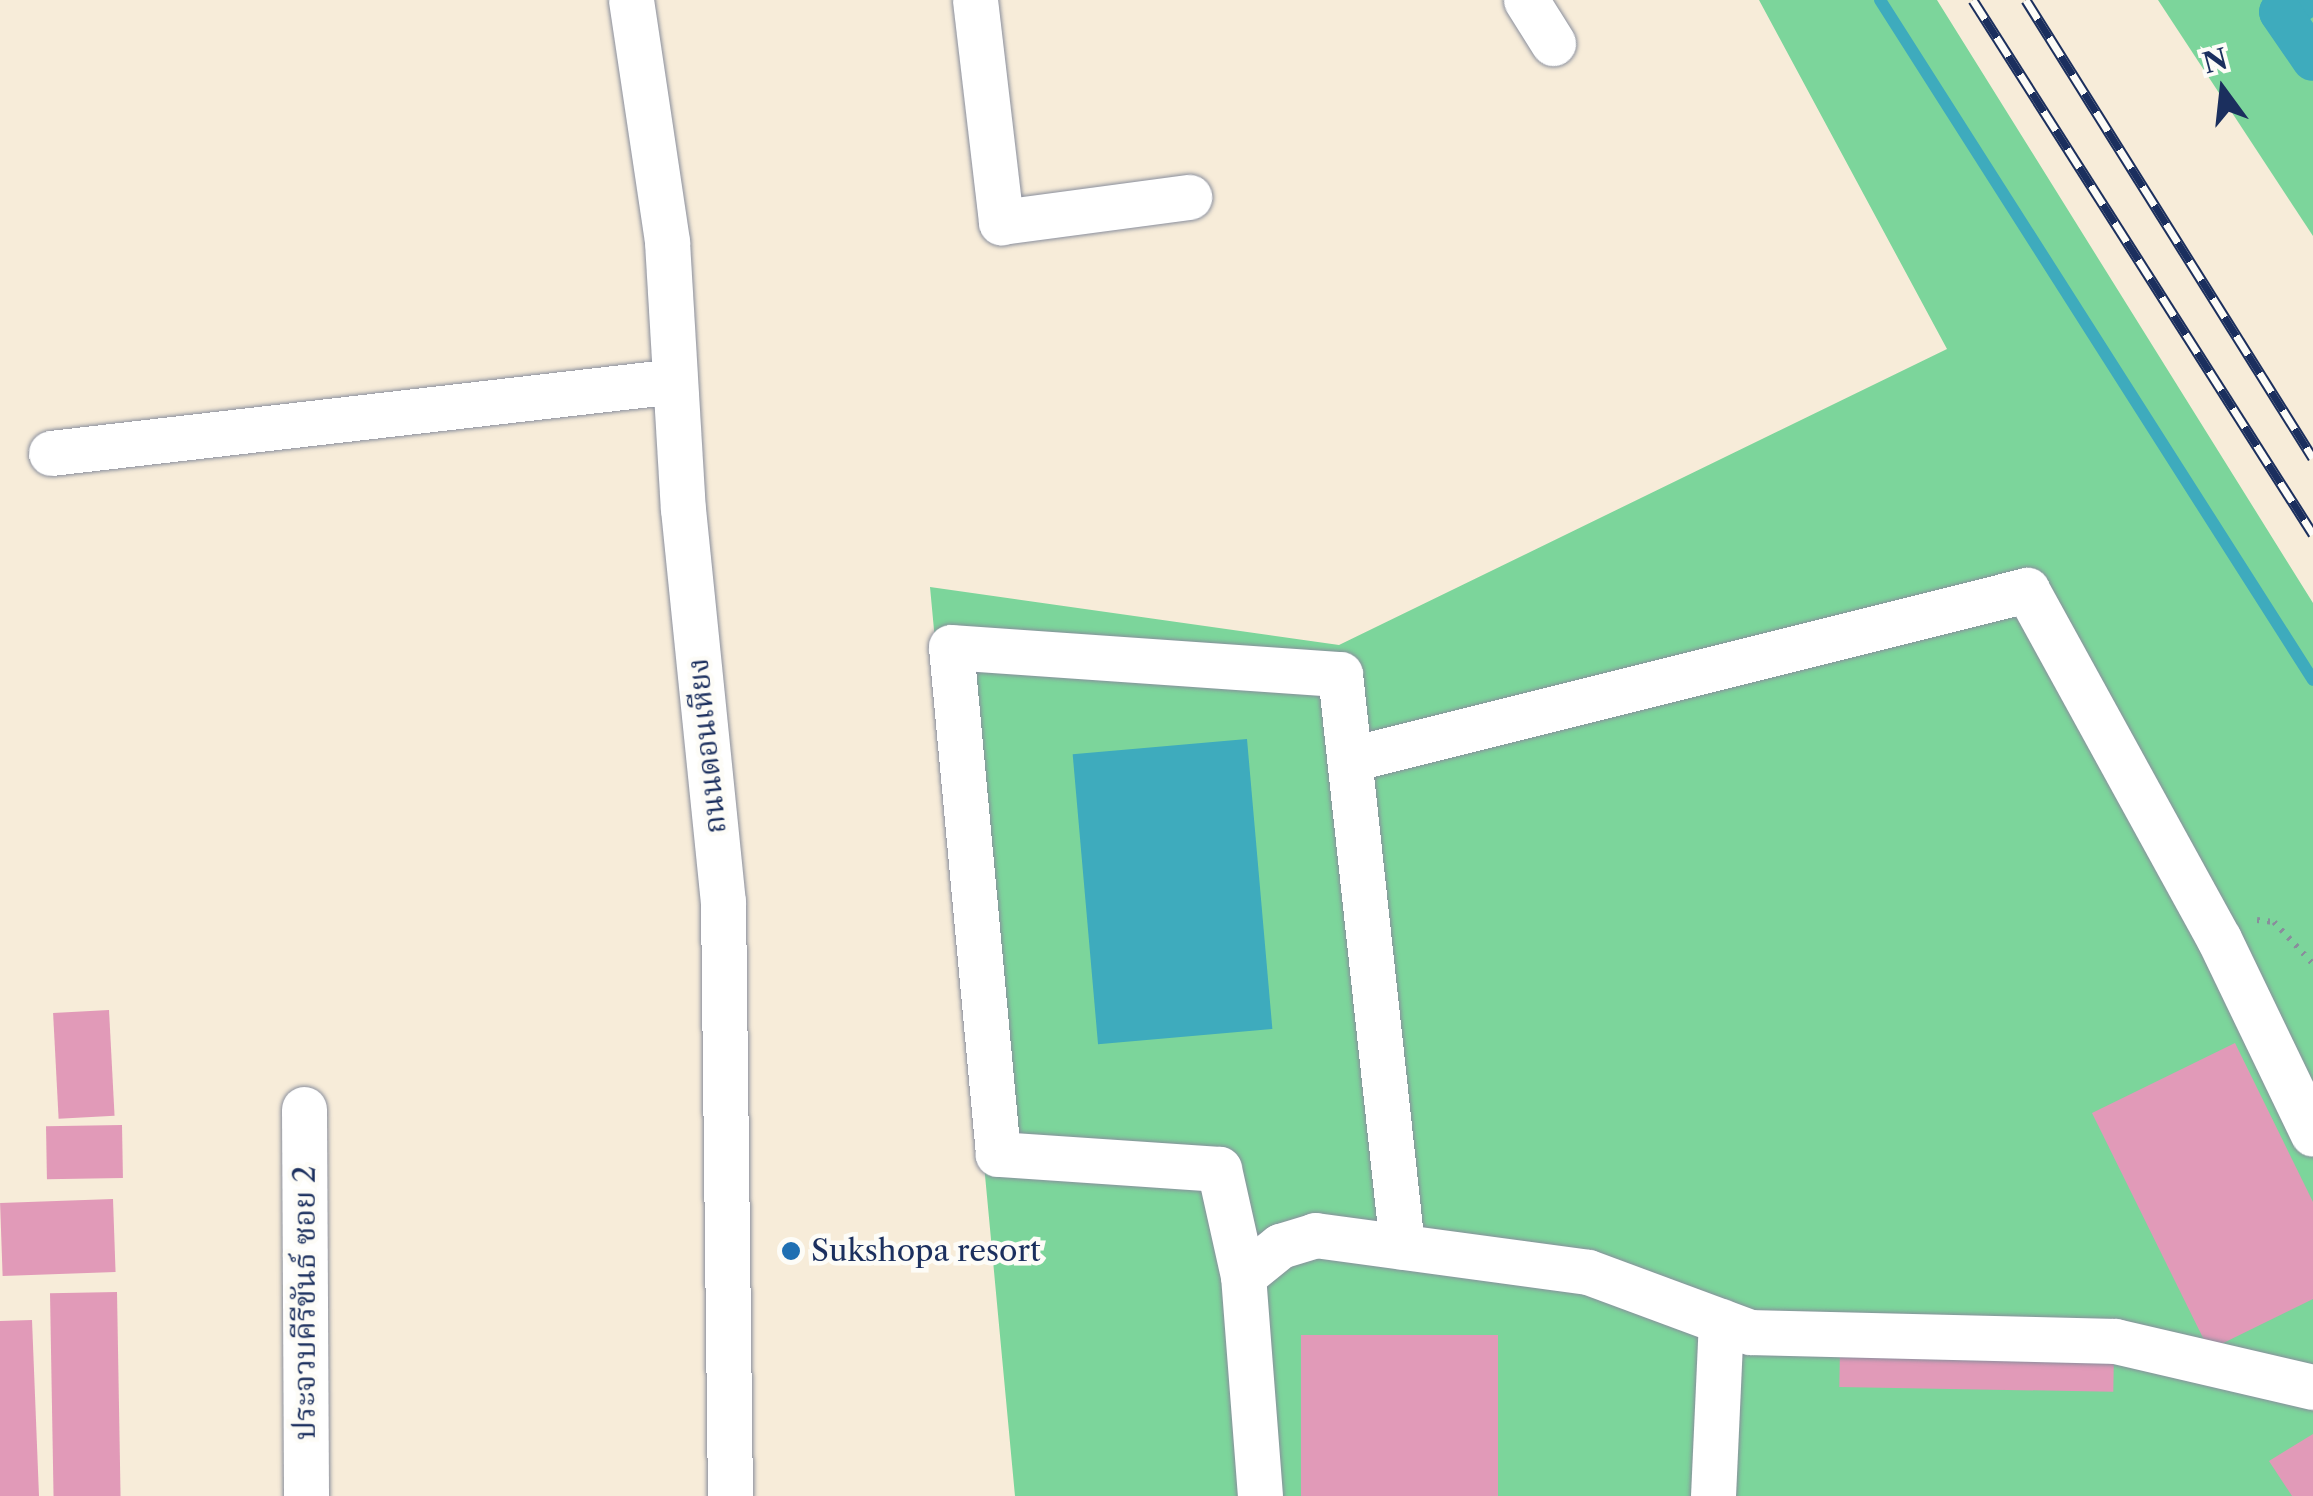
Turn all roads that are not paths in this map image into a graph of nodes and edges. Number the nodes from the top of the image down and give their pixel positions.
1 (631, 0) edge
2 (976, 0) edge
3 (1526, 0) edge
4 (1553, 43) dead end
5 (1189, 196) dead end
6 (675, 381) junction
7 (51, 453) dead end
8 (1350, 759) junction
9 (304, 1109) dead end
10 (2313, 1134) edge
11 (1402, 1247) junction
12 (1243, 1276) junction
13 (1721, 1321) junction
14 (2313, 1387) edge
15 (306, 1496) edge
16 (730, 1496) edge
17 (1260, 1496) edge
18 (1713, 1496) edge

1 - 6 street, ถนนดอนเหียง
2 - 5 street
3 - 4 street
6 - 7 street
6 - 16 street, ถนนดอนเหียง
8 - 10 street
8 - 11 street
8 - 12 street
9 - 15 street, ประจวบคีรีขันธ์ ซอย 2
11 - 12 street
11 - 13 street
12 - 17 street
13 - 14 street
13 - 18 street

